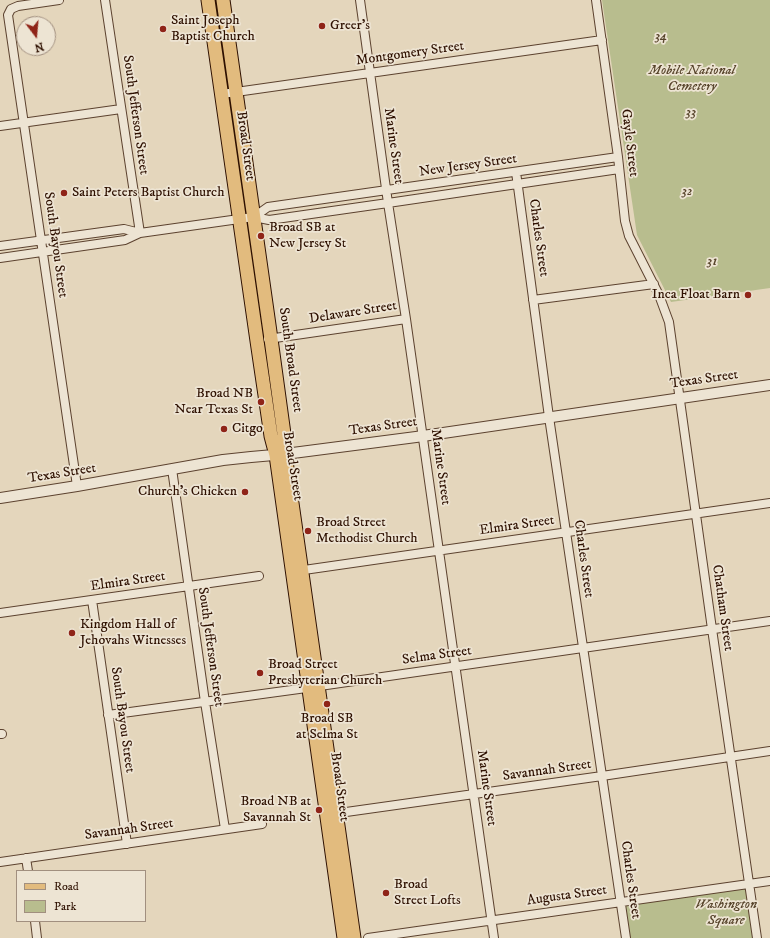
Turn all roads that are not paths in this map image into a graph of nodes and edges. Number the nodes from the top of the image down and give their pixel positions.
1 (59, 0) edge
2 (105, 0) edge
3 (208, 0) edge
4 (223, 0) edge
5 (360, 0) edge
6 (596, 0) edge
7 (602, 40) junction
8 (370, 73) junction
9 (236, 92) junction
10 (222, 94) junction
11 (121, 109) junction
12 (23, 123) junction
13 (0, 126) edge
14 (618, 157) junction
15 (619, 169) junction
16 (516, 172) junction
17 (517, 183) junction
18 (386, 190) junction
19 (388, 203) junction
20 (254, 217) junction
21 (239, 219) junction
22 (140, 234) junction
23 (41, 240) junction
24 (0, 246) edge
25 (43, 252) junction
26 (0, 258) edge
27 (654, 284) junction
28 (264, 289) junction
29 (250, 290) junction
30 (533, 300) junction
31 (406, 318) junction
32 (271, 339) junction
33 (257, 341) junction
34 (770, 385) edge
35 (680, 398) junction
36 (549, 417) junction
37 (423, 436) junction
38 (281, 455) junction
39 (172, 469) junction
40 (77, 486) junction
41 (0, 498) edge
42 (770, 503) edge
43 (696, 513) junction
44 (566, 532) junction
45 (439, 551) junction
46 (297, 571) junction
47 (259, 576) dead end
48 (188, 587) junction
49 (92, 600) junction
50 (0, 614) edge
51 (770, 620) edge
52 (712, 629) junction
53 (583, 648) junction
54 (456, 666) junction
55 (314, 686) junction
56 (205, 702) junction
57 (108, 714) junction
58 (770, 751) edge
59 (731, 757) junction
60 (602, 776) junction
61 (473, 794) junction
62 (332, 814) junction
63 (262, 824) dead end
64 (225, 829) junction
65 (127, 844) junction
66 (26, 858) junction
67 (0, 862) edge
68 (28, 870) edge
69 (770, 881) edge
70 (748, 884) junction
71 (621, 902) junction
72 (491, 920) junction
73 (35, 922) edge
74 (37, 938) edge
75 (344, 938) edge
76 (354, 938) edge
77 (368, 938) edge
78 (494, 938) edge
79 (626, 938) edge
80 (757, 938) edge

1 - 12 street, South Bayou Street
2 - 11 street, South Jefferson Street
3 - 10 main road, Broad Street
4 - 9 main road, South Broad Street
5 - 8 street, Marine Street
6 - 7 street, Gayle Street
7 - 8 street, Montgomery Street
7 - 14 street, Gayle Street
8 - 9 street, Montgomery Street
8 - 18 street, Marine Street
9 - 10 street, Montgomery Street
9 - 20 main road, South Broad Street
10 - 21 main road, Broad Street
11 - 12 street
11 - 22 street, South Jefferson Street
12 - 13 street
12 - 23 street, South Bayou Street
14 - 15 street, Gayle Street
14 - 16 street, New Jersey Street
15 - 17 street, New Jersey Street
15 - 27 street, Gayle Street
16 - 17 street, Charles Street
16 - 18 street, New Jersey Street
17 - 19 street, New Jersey Street
17 - 30 street, Charles Street
18 - 19 street, Marine Street
18 - 20 street, New Jersey Street
19 - 20 street, New Jersey Street
19 - 31 street, Marine Street
20 - 21 street, New Jersey Street
20 - 28 main road, South Broad Street
21 - 22 street, New Jersey Street
21 - 29 main road, Broad Street
22 - 23 street, New Jersey Street
22 - 25 street, New Jersey Street
23 - 24 street, New Jersey Street
23 - 25 street, South Bayou Street
25 - 26 street, New Jersey Street
25 - 40 street, South Bayou Street
27 - 30 street
27 - 35 street, Chatham Street
28 - 29 street
28 - 32 main road, South Broad Street
29 - 33 main road, Broad Street
30 - 36 street, Charles Street
31 - 32 street, Delaware Street
31 - 37 street, Marine Street
32 - 33 street, Delaware Street
32 - 38 main road, South Broad Street
33 - 38 main road, Broad Street
34 - 35 street, Texas Street
35 - 36 street, Texas Street
35 - 43 street, Chatham Street
36 - 37 street, Texas Street
36 - 44 street, Charles Street
37 - 38 street, Texas Street
37 - 45 street, Marine Street
38 - 39 street, Texas Street
38 - 46 main road, Broad Street
39 - 40 street, Texas Street
39 - 48 street, South Jefferson Street
40 - 41 street, Texas Street
42 - 43 street, Elmira Street
43 - 44 street, Elmira Street
43 - 52 street, Chatham Street
44 - 45 street, Elmira Street
44 - 53 street, Charles Street
45 - 46 street, Elmira Street
45 - 54 street, Marine Street
46 - 55 main road, Broad Street
47 - 48 street, Elmira Street
48 - 49 street, Elmira Street
48 - 56 street, South Jefferson Street
49 - 50 street, Elmira Street
49 - 57 street, South Bayou Street
51 - 52 street, Selma Street
52 - 53 street, Selma Street
52 - 59 street, Chatham Street
53 - 54 street, Selma Street
53 - 60 street, Charles Street
54 - 55 street, Selma Street
54 - 61 street, Marine Street
55 - 56 street, Selma Street
55 - 62 main road, Broad Street
56 - 57 street, Selma Street
56 - 64 street, South Jefferson Street
57 - 65 street, South Bayou Street
58 - 59 street, Savannah Street
59 - 60 street, Savannah Street
59 - 70 street, Chatham Street
60 - 61 street, Savannah Street
60 - 71 street, Charles Street
61 - 62 street, Savannah Street
61 - 72 street, Marine Street
62 - 75 main road, Broad Street
62 - 76 main road
63 - 64 street, Savannah Street
64 - 65 street, Savannah Street
65 - 66 street, Savannah Street
66 - 67 street, Savannah Street
66 - 68 street
69 - 70 street, Augusta Street
70 - 71 street, Augusta Street
70 - 80 street, Chatham Street
71 - 72 street, Augusta Street
71 - 79 street, Charles Street
72 - 77 street, Augusta Street
72 - 78 street, Marine Street
73 - 74 street

